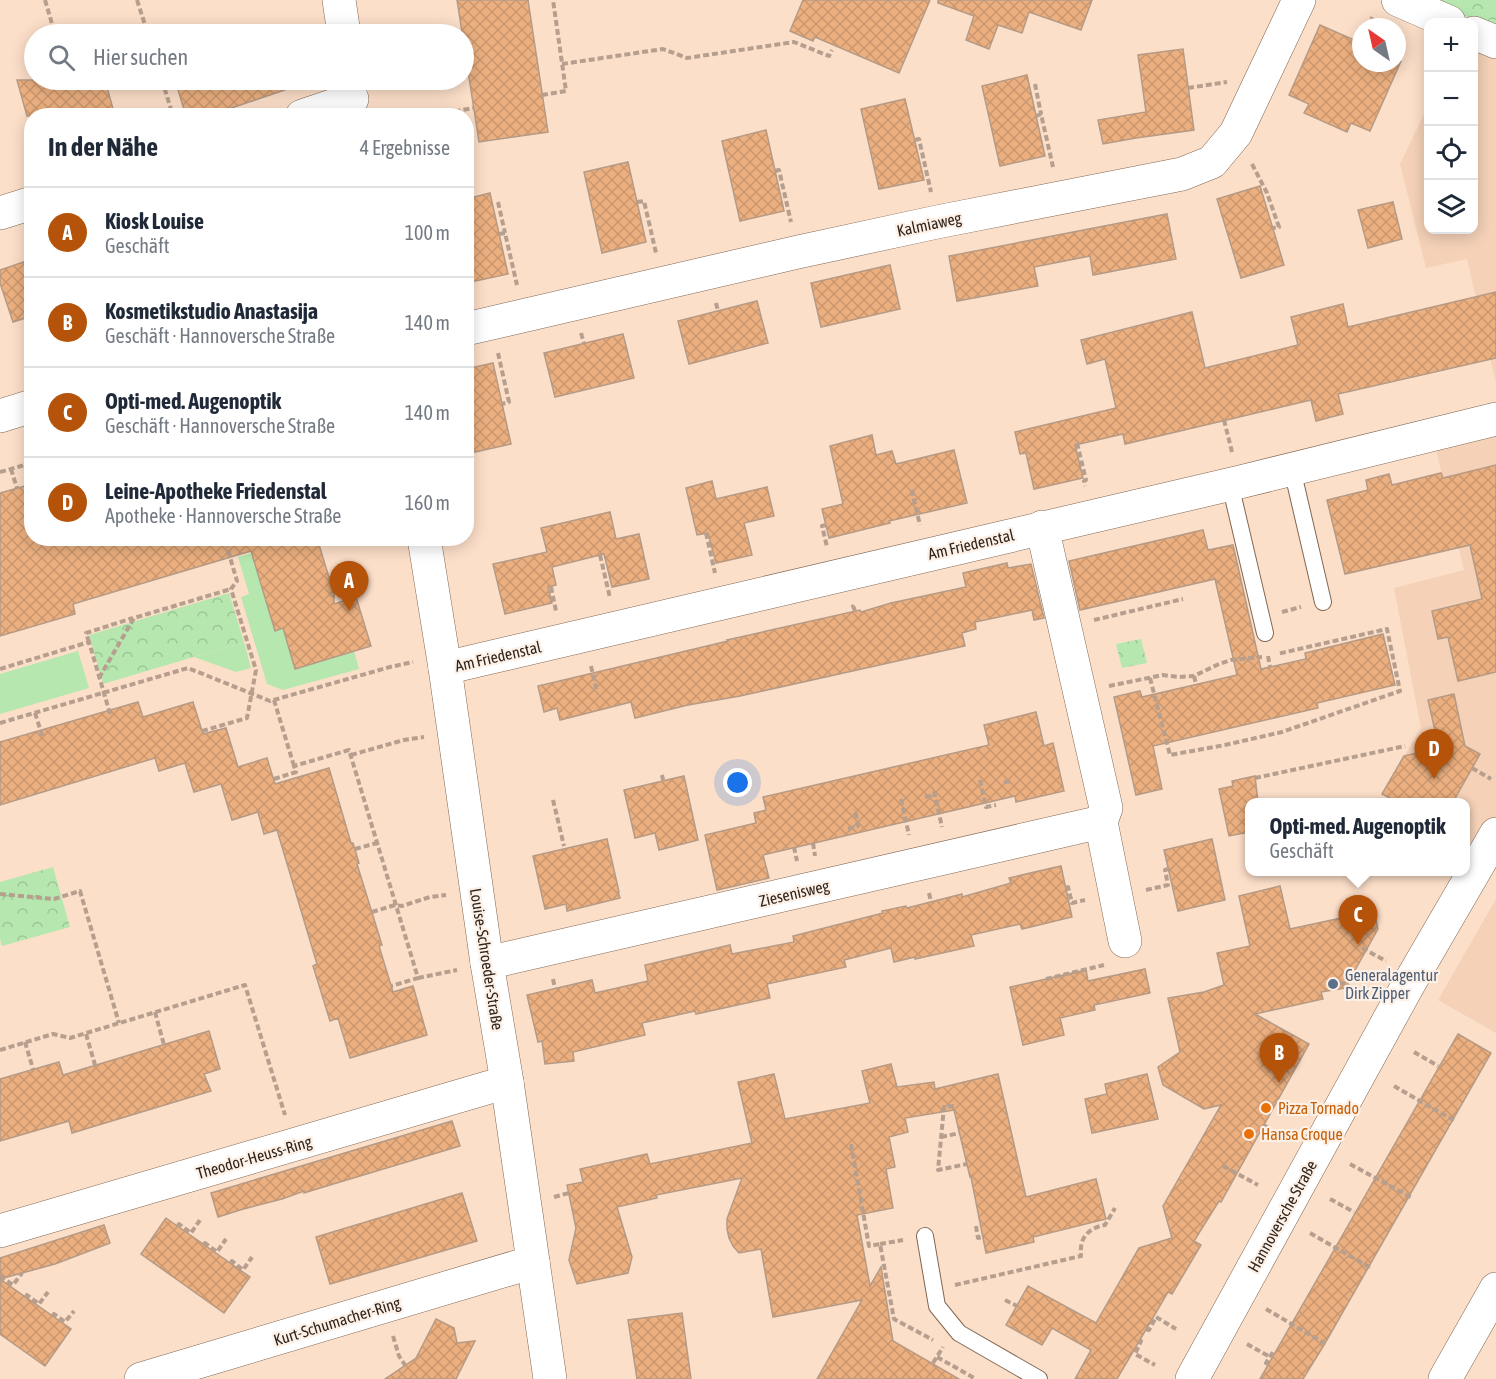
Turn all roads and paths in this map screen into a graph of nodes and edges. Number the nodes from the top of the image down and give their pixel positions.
1 (45, 0) edge
2 (137, 0) edge
3 (339, 0) edge
4 (553, 0) edge
5 (1299, 0) edge
6 (1386, 7) edge
7 (1432, 18) edge
8 (52, 24) edge
9 (145, 24) edge
10 (343, 24) edge
11 (1478, 35) edge
12 (1496, 42) edge
13 (832, 50) dead end
14 (562, 64) junction
15 (1035, 84) dead end
16 (1235, 85) dead end
17 (1188, 88) dead end
18 (165, 90) edge
19 (542, 95) dead end
20 (352, 98) edge
21 (170, 108) edge
22 (324, 108) edge
23 (1041, 114) junction
24 (1036, 116) dead end
25 (915, 140) dead end
26 (1230, 140) junction
27 (775, 171) dead end
28 (1056, 176) dead end
29 (933, 200) dead end
30 (498, 202) dead end
31 (637, 202) dead end
32 (24, 206) edge
33 (0, 213) edge
34 (1273, 228) dead end
35 (794, 232) dead end
36 (505, 233) junction
37 (499, 234) dead end
38 (657, 261) dead end
39 (519, 294) dead end
40 (474, 326) edge
41 (496, 343) dead end
42 (502, 404) dead end
43 (24, 408) edge
44 (0, 416) edge
45 (1496, 419) edge
46 (1224, 420) dead end
47 (1077, 443) dead end
48 (1230, 445) dead end
49 (24, 465) edge
50 (11, 468) junction
51 (1292, 469) junction
52 (0, 472) edge
53 (1230, 484) junction
54 (17, 488) dead end
55 (1086, 489) dead end
56 (914, 491) dead end
57 (826, 525) dead end
58 (920, 527) dead end
59 (1042, 527) junction
60 (706, 533) dead end
61 (425, 546) edge
62 (227, 547) dead end
63 (600, 555) dead end
64 (829, 556) dead end
65 (718, 583) dead end
66 (551, 587) dead end
67 (231, 589) junction
68 (553, 594) dead end
69 (610, 598) dead end
70 (1183, 600) dead end
71 (1323, 602) joint
72 (134, 618) junction
73 (1085, 622) dead end
74 (1263, 625) joint
75 (89, 642) junction
76 (1268, 656) junction
77 (444, 662) junction
78 (1270, 667) dead end
79 (0, 669) edge
80 (1194, 676) junction
81 (99, 678) junction
82 (1150, 678) junction
83 (1196, 684) dead end
84 (1079, 692) junction
85 (104, 693) junction
86 (252, 694) junction
87 (274, 700) junction
88 (35, 713) junction
89 (111, 717) dead end
90 (0, 723) edge
91 (202, 731) dead end
92 (430, 736) dead end
93 (43, 738) dead end
94 (1405, 746) dead end
95 (351, 755) junction
96 (294, 766) junction
97 (1472, 768) dead end
98 (662, 775) dead end
99 (1255, 778) dead end
100 (274, 779) dead end
101 (1491, 779) dead end
102 (663, 780) dead end
103 (980, 780) dead end
104 (1011, 781) dead end
105 (1004, 782) dead end
106 (925, 797) dead end
107 (900, 799) dead end
108 (553, 800) dead end
109 (996, 805) dead end
110 (855, 809) dead end
111 (1101, 822) junction
112 (848, 829) dead end
113 (1496, 834) edge
114 (944, 836) dead end
115 (910, 842) dead end
116 (377, 843) junction
117 (564, 846) dead end
118 (355, 849) dead end
119 (1168, 869) dead end
120 (1160, 887) dead end
121 (1066, 888) dead end
122 (0, 894) edge
123 (455, 894) dead end
124 (1094, 898) dead end
125 (395, 905) junction
126 (372, 912) dead end
127 (1362, 948) dead end
128 (1119, 952) joint
129 (1386, 961) dead end
130 (475, 966) junction
131 (418, 978) junction
132 (1046, 979) dead end
133 (1339, 983) dead end
134 (391, 986) dead end
135 (1366, 996) dead end
136 (154, 1012) junction
137 (119, 1023) junction
138 (86, 1034) junction
139 (25, 1042) junction
140 (164, 1045) dead end
141 (0, 1050) edge
142 (1414, 1052) dead end
143 (95, 1065) dead end
144 (1439, 1066) dead end
145 (33, 1070) dead end
146 (507, 1082) junction
147 (1394, 1086) dead end
148 (954, 1106) dead end
149 (1455, 1120) dead end
150 (1263, 1125) dead end
151 (1260, 1130) dead end
152 (1266, 1130) junction
153 (960, 1133) dead end
154 (941, 1137) junction
155 (1284, 1140) dead end
156 (851, 1144) dead end
157 (294, 1145) junction
158 (967, 1164) dead end
159 (1350, 1164) dead end
160 (1223, 1166) dead end
161 (1258, 1185) dead end
162 (1412, 1198) dead end
163 (1330, 1199) dead end
164 (1115, 1208) dead end
165 (1355, 1213) dead end
166 (200, 1221) dead end
167 (178, 1226) dead end
168 (976, 1227) dead end
169 (0, 1231) edge
170 (1310, 1233) dead end
171 (925, 1236) dead end
172 (982, 1237) dead end
173 (226, 1239) dead end
174 (204, 1244) dead end
175 (252, 1257) dead end
176 (533, 1262) junction
177 (231, 1263) dead end
178 (1371, 1268) dead end
179 (22, 1273) dead end
180 (0, 1278) edge
181 (953, 1286) dead end
182 (1496, 1289) edge
183 (48, 1292) dead end
184 (26, 1297) dead end
185 (1005, 1300) dead end
186 (1017, 1306) dead end
187 (1266, 1310) dead end
188 (74, 1311) dead end
189 (53, 1316) dead end
190 (391, 1328) dead end
191 (1146, 1329) dead end
192 (1176, 1329) dead end
193 (933, 1340) dead end
194 (1139, 1340) dead end
195 (1324, 1343) dead end
196 (1246, 1344) dead end
197 (944, 1346) dead end
198 (1275, 1353) dead end
199 (937, 1357) junction
200 (1270, 1357) junction
201 (933, 1363) dead end
202 (1268, 1364) dead end
203 (405, 1365) dead end
204 (1155, 1365) dead end
205 (141, 1379) edge
206 (550, 1379) edge
207 (976, 1379) edge
208 (1039, 1379) edge
209 (1192, 1379) edge
210 (1445, 1379) edge

1 - 8 path
2 - 9 path
3 - 10 street
4 - 14 path
5 - 26 street, Kalmiaweg
6 - 7 street
11 - 12 street
13 - 14 path
14 - 19 path
15 - 23 path
16 - 17 path
18 - 21 path
20 - 22 street
23 - 24 path
23 - 28 path
25 - 29 path
26 - 34 path
26 - 40 street, Kalmiaweg
27 - 35 path
30 - 36 path
31 - 38 path
32 - 33 street
36 - 37 path
36 - 39 path
41 - 42 path
43 - 44 street
45 - 51 street, Am Friedenstal
46 - 48 path
47 - 55 path
49 - 50 path
50 - 52 path
50 - 54 path
51 - 53 street, Am Friedenstal
51 - 71 lane
53 - 59 street, Am Friedenstal
53 - 74 lane
56 - 58 path
57 - 64 path
59 - 77 street, Am Friedenstal
59 - 84 street
60 - 65 path
61 - 77 street, Louise-Schroeder-Straße
62 - 67 path
63 - 69 path
66 - 68 path
67 - 72 path
67 - 86 path
70 - 73 path
71 - 74 path
72 - 75 path
72 - 81 path
75 - 79 path
75 - 81 path
76 - 78 path
76 - 80 path
76 - 82 path
77 - 87 path
77 - 130 street, Louise-Schroeder-Straße
80 - 82 path
80 - 83 path
81 - 85 path
82 - 84 path
84 - 111 street
85 - 86 path
85 - 88 path
85 - 89 path
86 - 87 path
86 - 91 path
87 - 96 path
88 - 90 path
88 - 93 path
92 - 95 path
94 - 99 path
95 - 96 path
95 - 116 path
96 - 100 path
97 - 101 path
98 - 102 path
103 - 109 path
104 - 105 path
106 - 114 path
107 - 115 path
108 - 117 path
110 - 112 path
111 - 128 street
111 - 130 street, Ziesenisweg
113 - 209 street, Hannoversche Straße
116 - 118 path
116 - 125 path
119 - 120 path
121 - 124 path
122 - 137 path
123 - 125 path
125 - 126 path
125 - 131 path
127 - 129 path
128 - 132 path
130 - 131 path
130 - 146 street, Louise-Schroeder-Straße
131 - 134 path
133 - 135 path
136 - 137 path
136 - 140 path
136 - 157 path
137 - 138 path
138 - 139 path
138 - 143 path
139 - 141 path
139 - 145 path
142 - 144 path
146 - 157 street, Theodor-Heuss-Ring
146 - 176 street, Louise-Schroeder-Straße
147 - 149 path
148 - 154 path
150 - 152 path
151 - 152 path
152 - 155 path
153 - 154 path
154 - 158 path
156 - 193 path
157 - 169 street, Theodor-Heuss-Ring
159 - 162 path
160 - 161 path
163 - 165 path
164 - 181 path
166 - 167 path
168 - 172 path
170 - 178 path
171 - 208 lane
173 - 174 path
175 - 177 path
176 - 205 street, Kurt-Schumacher-Ring
176 - 206 street, Louise-Schroeder-Straße
179 - 180 path
182 - 210 street
183 - 184 path
185 - 186 path
187 - 195 path
188 - 189 path
190 - 203 path
191 - 192 path
194 - 204 path
196 - 200 path
197 - 199 path
198 - 200 path
199 - 201 path
199 - 207 path
200 - 202 path

